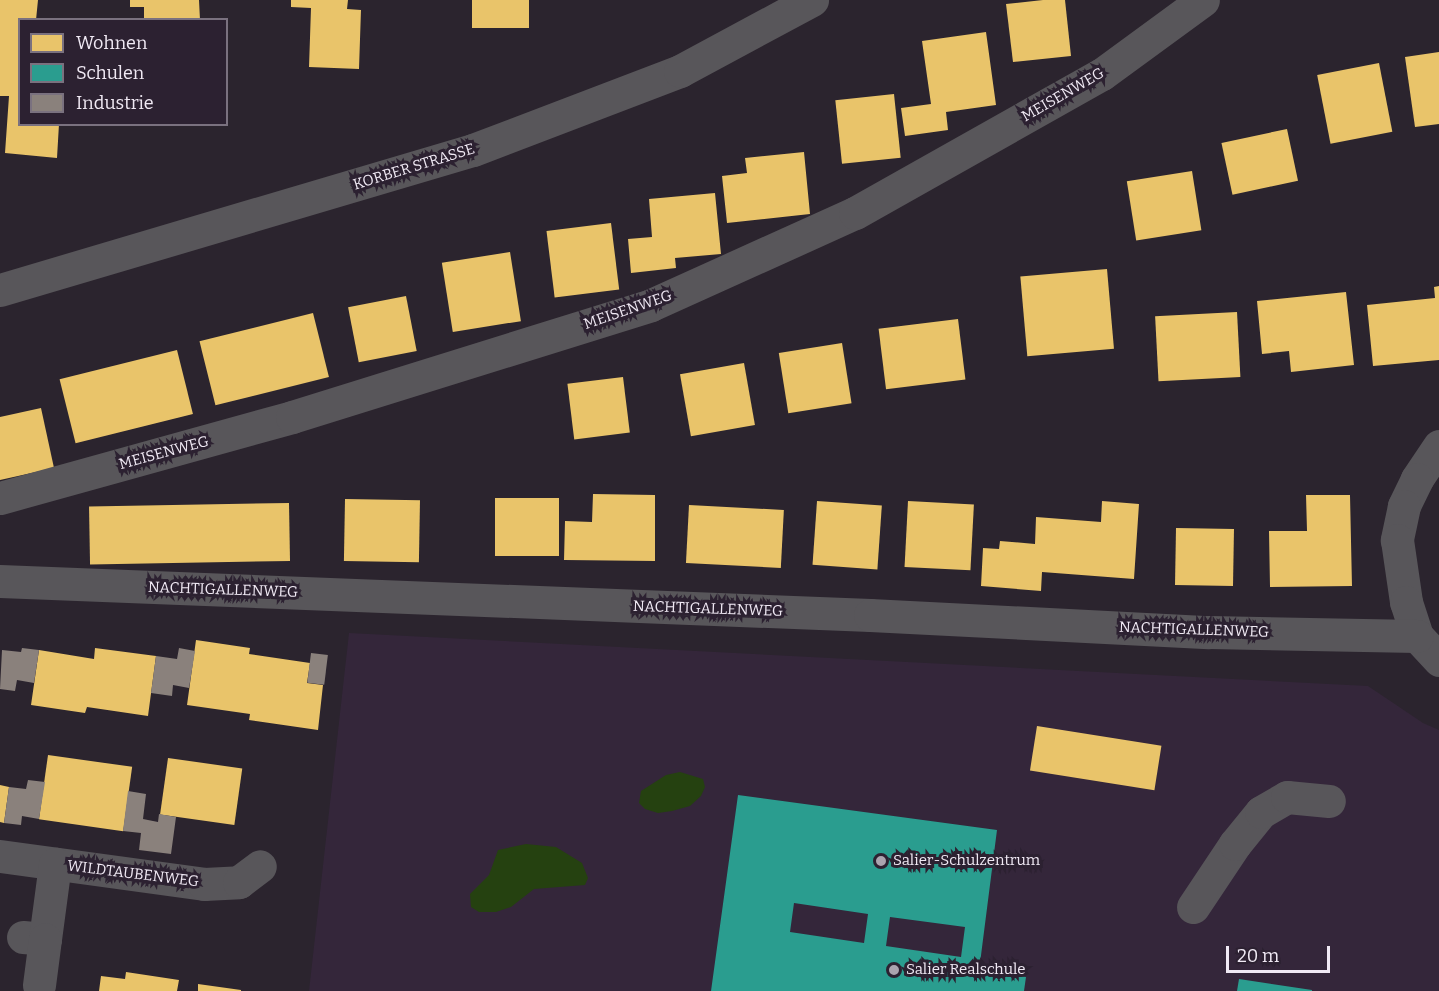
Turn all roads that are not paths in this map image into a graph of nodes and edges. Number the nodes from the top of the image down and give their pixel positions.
1 (812, 0) edge
2 (1203, 0) edge
3 (0, 290) edge
4 (1439, 446) edge
5 (0, 498) edge
6 (0, 581) edge
7 (1417, 636) junction
8 (1439, 660) edge
9 (1329, 801) dead end
10 (0, 856) edge
11 (55, 864) junction
12 (260, 866) dead end
13 (1193, 907) dead end
14 (39, 985) dead end

1 - 3 street, KORBER STRASSE
2 - 5 street, MEISENWEG
4 - 7 street
6 - 7 street, NACHTIGALLENWEG
7 - 8 street
9 - 13 street
10 - 11 street, WILDTAUBENWEG
11 - 12 street, WILDTAUBENWEG
11 - 14 street

